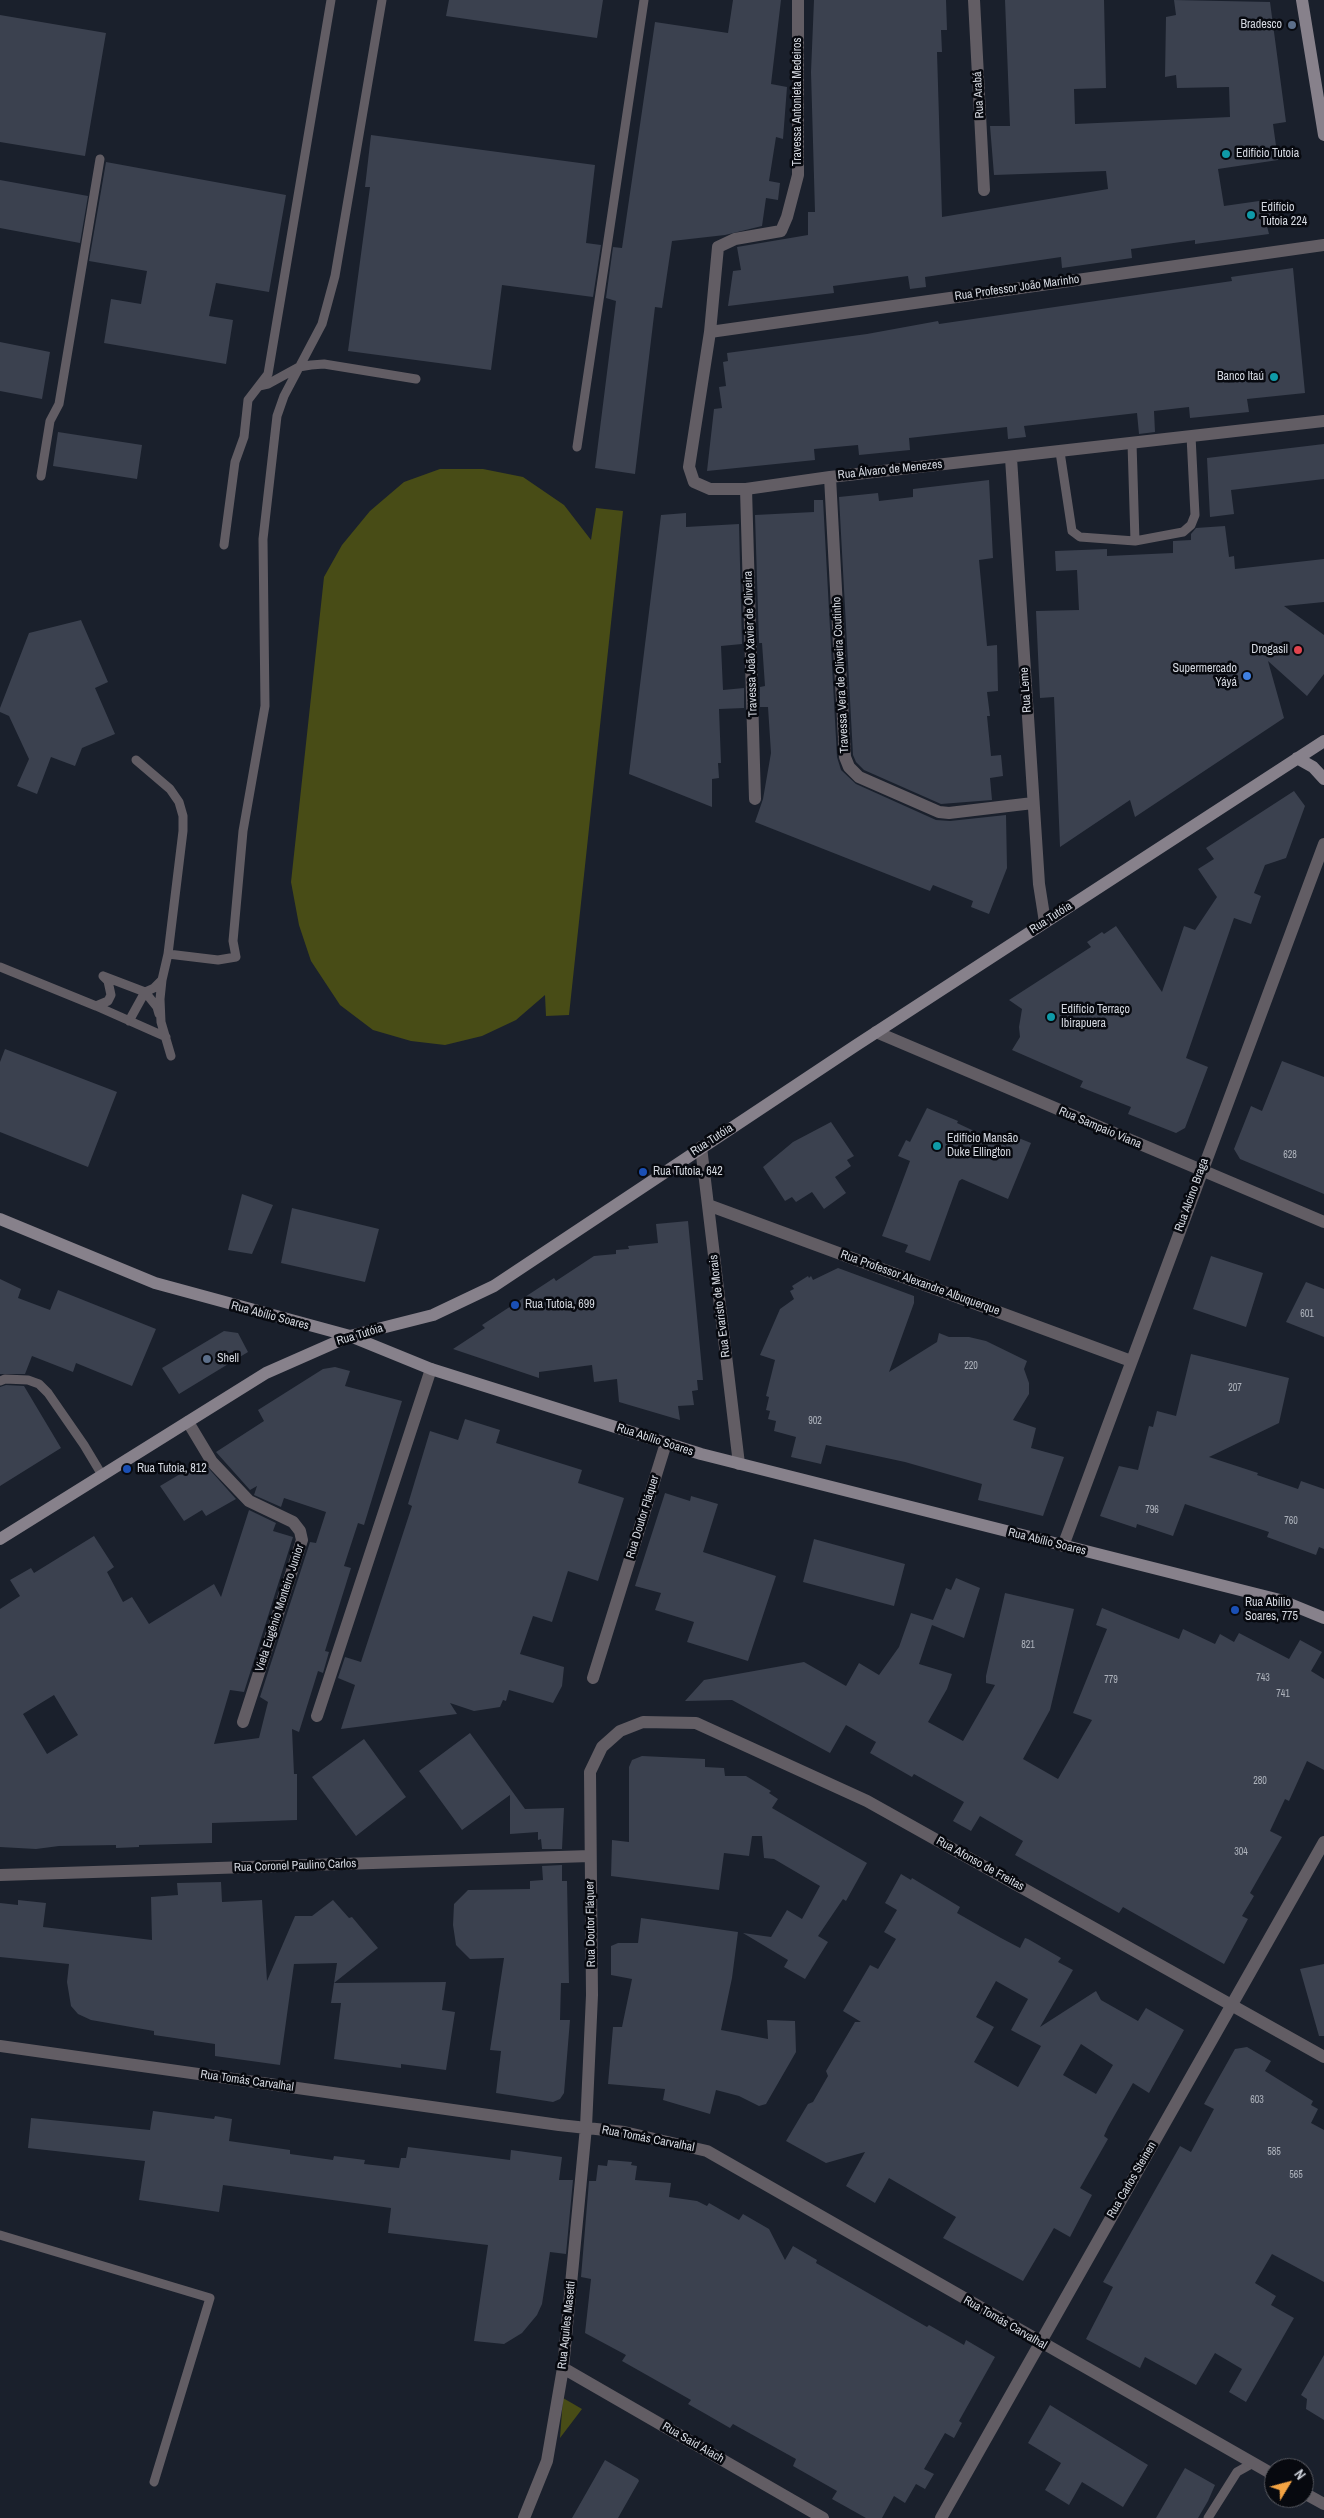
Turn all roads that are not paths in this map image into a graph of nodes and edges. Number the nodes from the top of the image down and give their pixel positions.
1 (331, 0) edge
2 (382, 0) edge
3 (644, 0) edge
4 (798, 0) edge
5 (974, 0) edge
6 (1302, 0) edge
7 (1324, 135) edge
8 (100, 160) dead end
9 (984, 190) dead end
10 (1324, 245) edge
11 (718, 247) joint
12 (710, 332) junction
13 (299, 367) junction
14 (416, 379) dead end
15 (258, 386) junction
16 (1324, 421) edge
17 (1191, 436) junction
18 (1132, 443) junction
19 (577, 447) dead end
20 (1060, 452) junction
21 (1011, 458) junction
22 (41, 476) dead end
23 (830, 477) junction
24 (746, 489) junction
25 (1136, 541) junction
26 (224, 545) dead end
27 (1324, 741) edge
28 (1297, 758) junction
29 (136, 760) dead end
30 (1324, 779) edge
31 (755, 798) dead end
32 (1033, 803) junction
33 (1324, 844) edge
34 (1045, 922) junction
35 (168, 954) junction
36 (0, 967) edge
37 (162, 980) junction
38 (145, 992) junction
39 (96, 1006) junction
40 (129, 1020) junction
41 (161, 1022) junction
42 (876, 1032) junction
43 (166, 1037) junction
44 (171, 1056) dead end
45 (701, 1148) junction
46 (1201, 1171) junction
47 (708, 1205) junction
48 (0, 1219) edge
49 (1324, 1222) edge
50 (350, 1336) junction
51 (1131, 1360) junction
52 (431, 1368) junction
53 (0, 1381) edge
54 (188, 1422) junction
55 (666, 1443) junction
56 (739, 1464) junction
57 (102, 1475) junction
58 (0, 1539) edge
59 (1063, 1546) junction
60 (1324, 1618) edge
61 (593, 1678) dead end
62 (317, 1716) dead end
63 (243, 1722) dead end
64 (620, 1731) joint
65 (1324, 1842) edge
66 (590, 1856) junction
67 (0, 1875) edge
68 (1232, 2006) junction
69 (0, 2046) edge
70 (1324, 2057) edge
71 (586, 2128) junction
72 (0, 2235) edge
73 (1040, 2343) junction
74 (563, 2368) junction
75 (1253, 2463) junction
76 (1264, 2469) edge
77 (154, 2482) dead end
78 (524, 2518) edge
79 (823, 2518) edge
80 (941, 2518) edge
81 (1208, 2518) edge

1 - 15 lane
2 - 13 lane
3 - 19 lane
4 - 11 street, Travessa Antonieta Medeiros
5 - 9 street, Rua Arabá
6 - 7 street
8 - 22 lane
10 - 12 street, Rua Professor João Marinho
11 - 12 street, Rua Álvaro de Menezes
12 - 24 street, Rua Álvaro de Menezes
13 - 14 lane
13 - 15 lane
13 - 35 lane
15 - 26 lane
16 - 17 street, Rua Álvaro de Menezes
17 - 18 street, Rua Álvaro de Menezes
17 - 25 lane
18 - 20 street, Rua Álvaro de Menezes
18 - 25 lane
20 - 21 street, Rua Álvaro de Menezes
20 - 25 lane
21 - 23 street, Rua Álvaro de Menezes
21 - 32 street, Rua Leme
23 - 24 street, Rua Álvaro de Menezes
23 - 32 street, Travessa Vera de Oliveira Coutinho
24 - 31 street, Travessa João Xavier de Oliveira
27 - 28 street, Rua Tutóia
28 - 30 street
28 - 34 street, Rua Tutóia
29 - 35 lane
32 - 34 street, Rua Leme
33 - 46 street, Rua Alcino Braga
34 - 42 street, Rua Tutóia
35 - 37 lane
36 - 39 lane
37 - 38 lane
37 - 41 lane
38 - 39 lane
38 - 40 lane
38 - 41 lane
39 - 40 lane
40 - 43 lane
41 - 43 lane
42 - 45 street, Rua Tutóia
42 - 46 street, Rua Sampaio Viana
43 - 44 lane
45 - 47 street, Rua Evaristo de Morais
45 - 50 street, Rua Tutóia
46 - 49 street, Rua Sampaio Viana
46 - 51 street, Rua Alcino Braga
47 - 51 street, Rua Professor Alexandre Albuquerque
47 - 56 street, Rua Evaristo de Morais
48 - 50 street, Rua Abílio Soares
50 - 52 street, Rua Abílio Soares
50 - 54 street, Rua Tutóia
51 - 59 street, Rua Alcino Braga
52 - 55 street, Rua Abílio Soares
52 - 62 street
53 - 57 lane
54 - 57 street, Rua Tutóia
54 - 63 street, Viela Eugênio Monteiro Junior
55 - 56 street, Rua Abílio Soares
55 - 61 street, Rua Doutor Fláquer
56 - 59 street, Rua Abílio Soares
57 - 58 street, Rua Tutóia
59 - 60 street, Rua Abílio Soares
64 - 66 street, Rua Doutor Fláquer
64 - 68 street, Rua Afonso de Freitas
65 - 68 street, Rua Carlos Steinen
66 - 67 street, Rua Coronel Paulino Carlos
66 - 71 street, Rua Doutor Fláquer
68 - 70 street, Rua Afonso de Freitas
68 - 73 street, Rua Carlos Steinen
69 - 71 street, Rua Tomás Carvalhal
71 - 73 street, Rua Tomás Carvalhal
71 - 74 street, Rua Aquiles Masetti
72 - 77 lane
73 - 75 street, Rua Tomás Carvalhal
73 - 80 street, Rua Carlos Steinen
74 - 78 street, Rua Aquiles Masetti
74 - 79 street, Rua Said Aiach
75 - 76 street, Rua Tomás Carvalhal
75 - 81 lane

